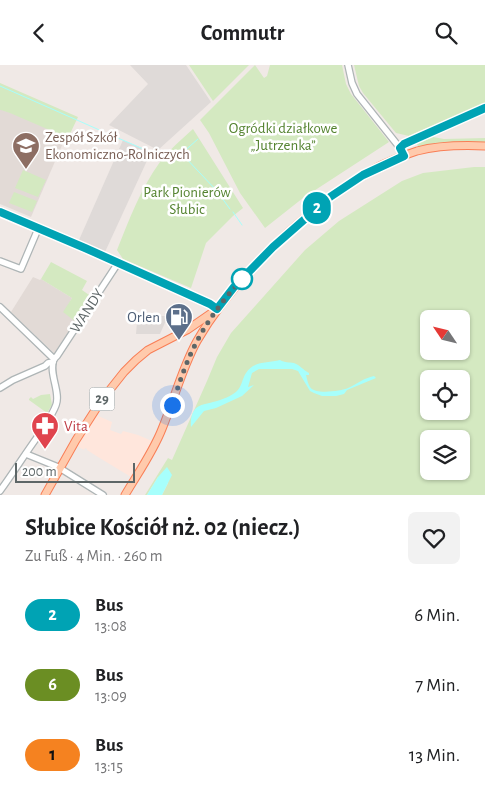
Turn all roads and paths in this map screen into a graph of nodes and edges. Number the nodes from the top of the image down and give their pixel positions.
1 (348, 65) edge
2 (485, 108) edge
3 (485, 146) edge
4 (400, 148) junction
5 (404, 156) junction
6 (0, 212) edge
7 (38, 229) junction
8 (0, 261) edge
9 (118, 263) junction
10 (0, 307) edge
11 (217, 309) junction
12 (187, 330) junction
13 (198, 339) junction
14 (52, 361) junction
15 (0, 385) edge
16 (0, 388) edge
17 (26, 454) junction
18 (59, 468) junction
19 (0, 491) edge
20 (46, 495) edge
21 (103, 495) edge
22 (125, 495) edge

1 - 4 street
2 - 4 street
3 - 5 main road, 29
4 - 5 street
5 - 11 main road, 29
6 - 7 street
7 - 8 street
7 - 9 street
9 - 11 street
9 - 14 street, WANDY
10 - 14 street
11 - 12 main road, 29
11 - 13 main road, 29
12 - 13 main road
12 - 18 main road, 29
13 - 22 main road, 29
14 - 15 street
14 - 16 street
14 - 17 street
17 - 18 street
17 - 19 street
18 - 20 main road, 29
18 - 21 street

